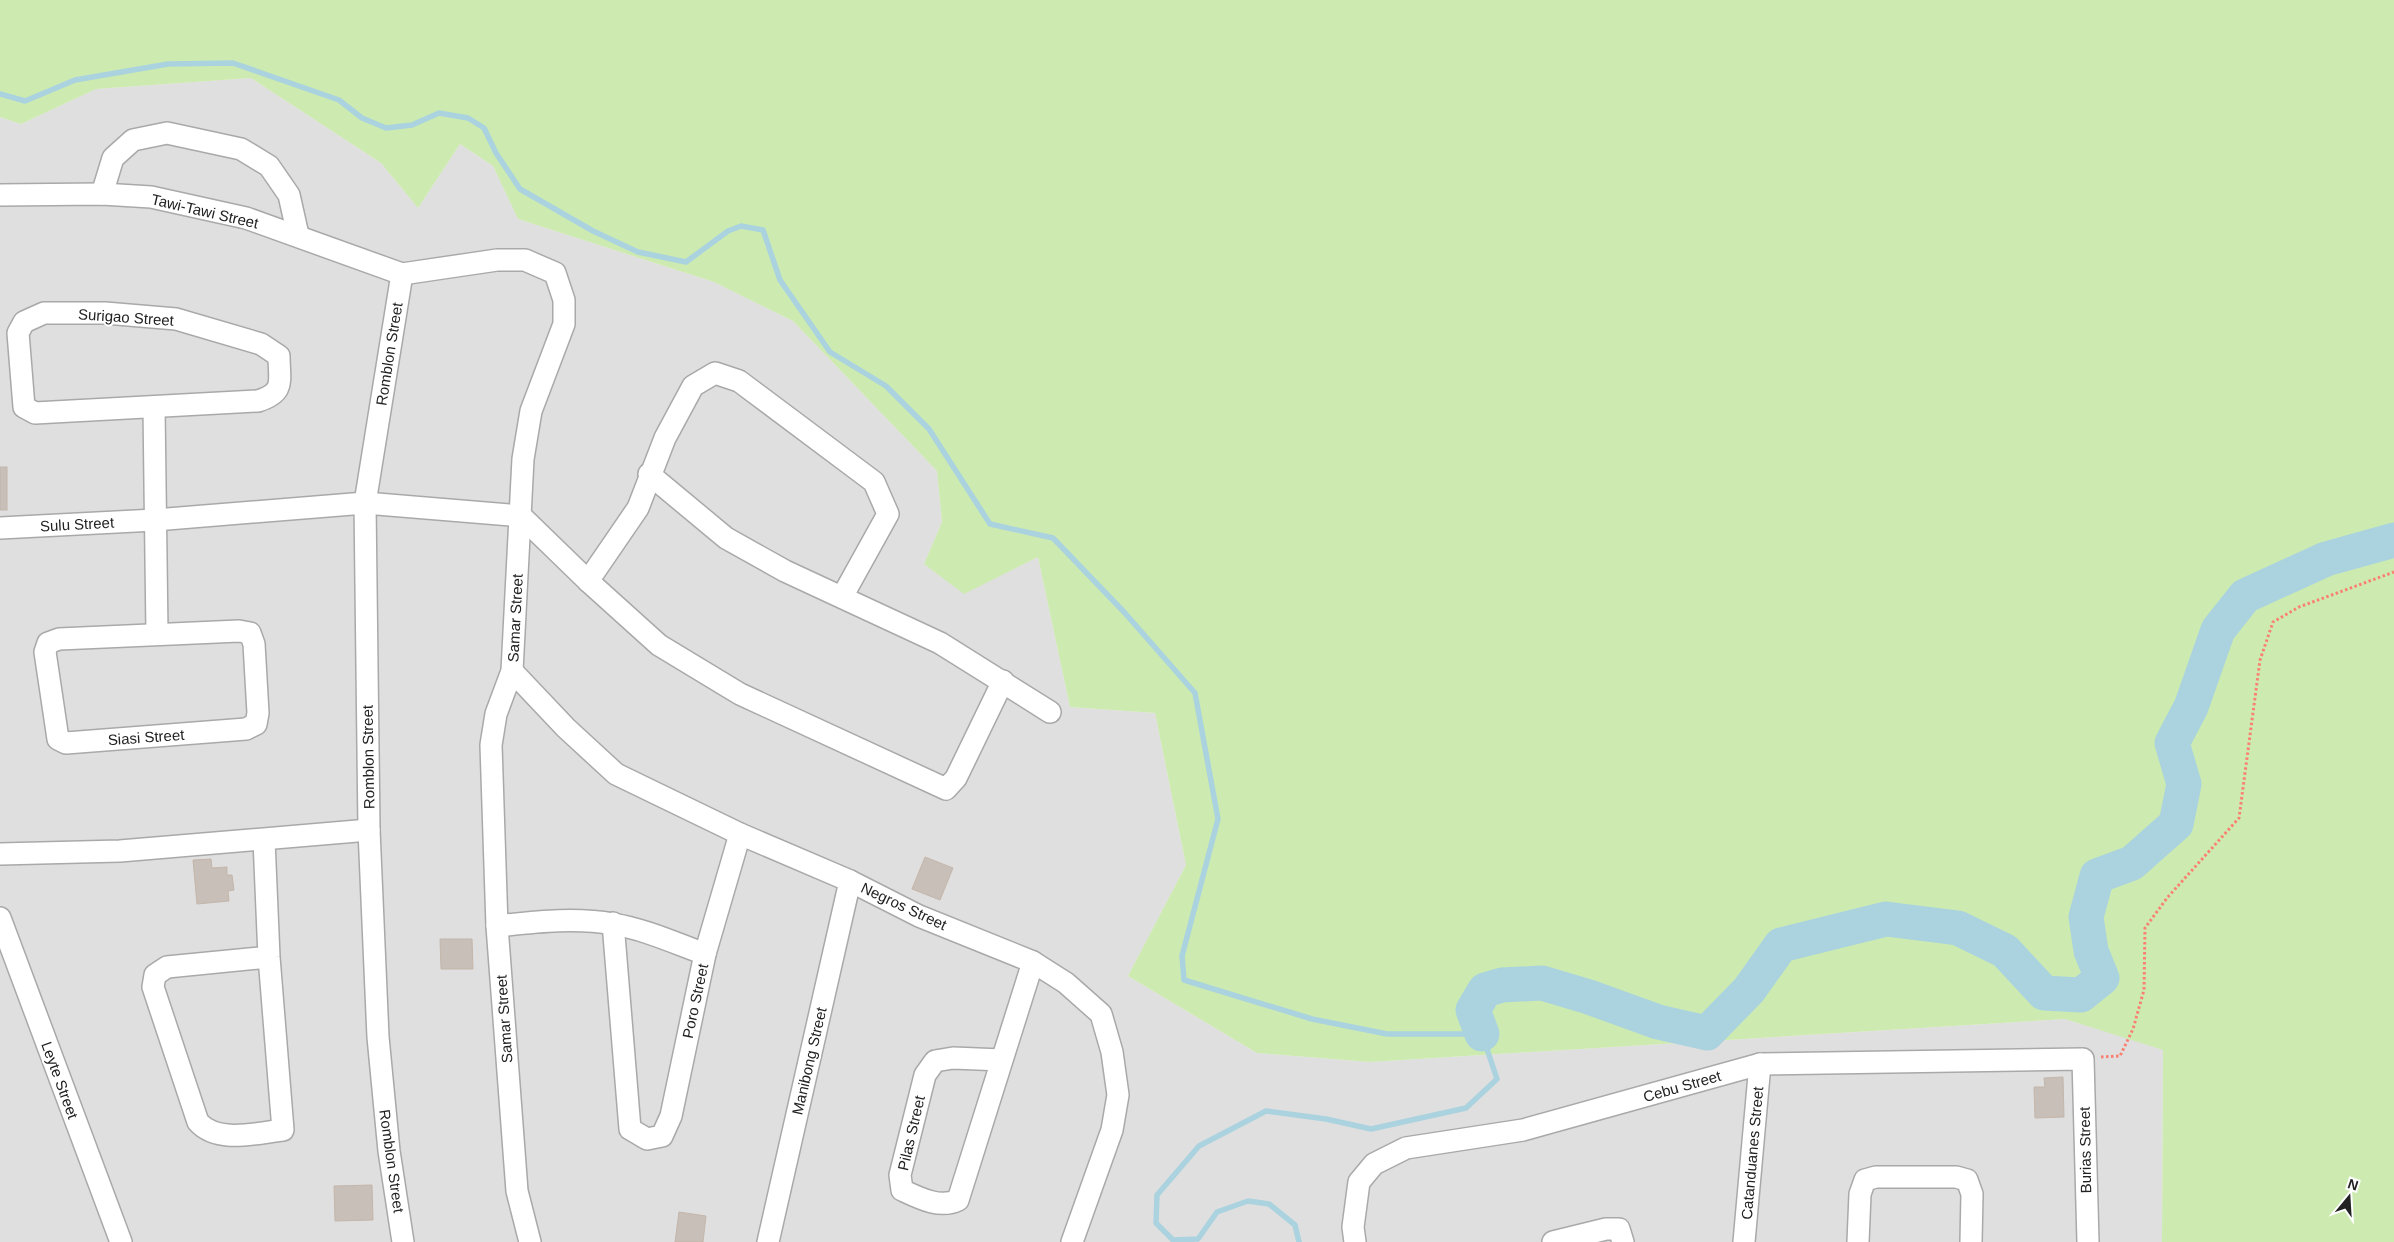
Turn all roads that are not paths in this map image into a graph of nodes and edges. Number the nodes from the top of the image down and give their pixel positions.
1 (102, 194) junction
2 (0, 195) edge
3 (298, 235) junction
4 (402, 274) junction
5 (154, 408) junction
6 (650, 474) junction
7 (365, 503) junction
8 (521, 516) junction
9 (155, 520) junction
10 (0, 528) edge
11 (588, 581) junction
12 (842, 597) junction
13 (157, 633) junction
14 (512, 671) junction
15 (1003, 681) junction
16 (1050, 712) dead end
17 (369, 830) junction
18 (740, 834) junction
19 (264, 840) junction
20 (0, 854) edge
21 (850, 881) junction
22 (0, 918) edge
23 (613, 923) junction
24 (497, 926) junction
25 (705, 954) junction
26 (269, 957) junction
27 (1033, 962) junction
28 (2083, 1059) joint
29 (1002, 1060) junction
30 (1760, 1064) junction
31 (121, 1242) edge
32 (404, 1242) edge
33 (530, 1242) edge
34 (768, 1242) edge
35 (1072, 1242) edge
36 (1355, 1242) edge
37 (1553, 1242) edge
38 (1623, 1242) edge
39 (1744, 1242) edge
40 (1858, 1242) edge
41 (1971, 1242) edge
42 (2088, 1242) edge

1 - 2 street, Tawi-Tawi Street
1 - 3 street, Tawi-Tawi Street
1 - 3 street
3 - 4 street, Tawi-Tawi Street
4 - 7 street, Romblon Street
4 - 8 street, Samar Street
5 - 5 street, Surigao Street
5 - 9 street
6 - 11 street
6 - 12 street
6 - 12 street
7 - 8 street, Sulu Street
7 - 9 street, Sulu Street
7 - 17 street, Romblon Street
8 - 11 street
8 - 14 street, Samar Street
9 - 10 street, Sulu Street
9 - 13 street
11 - 15 street
12 - 15 street
13 - 13 street, Siasi Street
14 - 18 street, Negros Street
14 - 24 street, Samar Street
15 - 16 street
17 - 19 street
17 - 32 street, Romblon Street
18 - 21 street, Negros Street
18 - 25 street, Poro Street
19 - 20 street
19 - 26 street
21 - 27 street, Negros Street
21 - 34 street, Manibong Street
22 - 31 street, Leyte Street
23 - 24 street
23 - 25 street
23 - 25 street, Poro Street
24 - 33 street, Samar Street
26 - 26 street
27 - 29 street, Pilas Street
27 - 35 street, Negros Street
28 - 30 street, Cebu Street
28 - 42 street, Burias Street
29 - 29 street, Pilas Street
30 - 36 street, Cebu Street
30 - 39 street, Catanduanes Street
37 - 38 street
40 - 41 street

